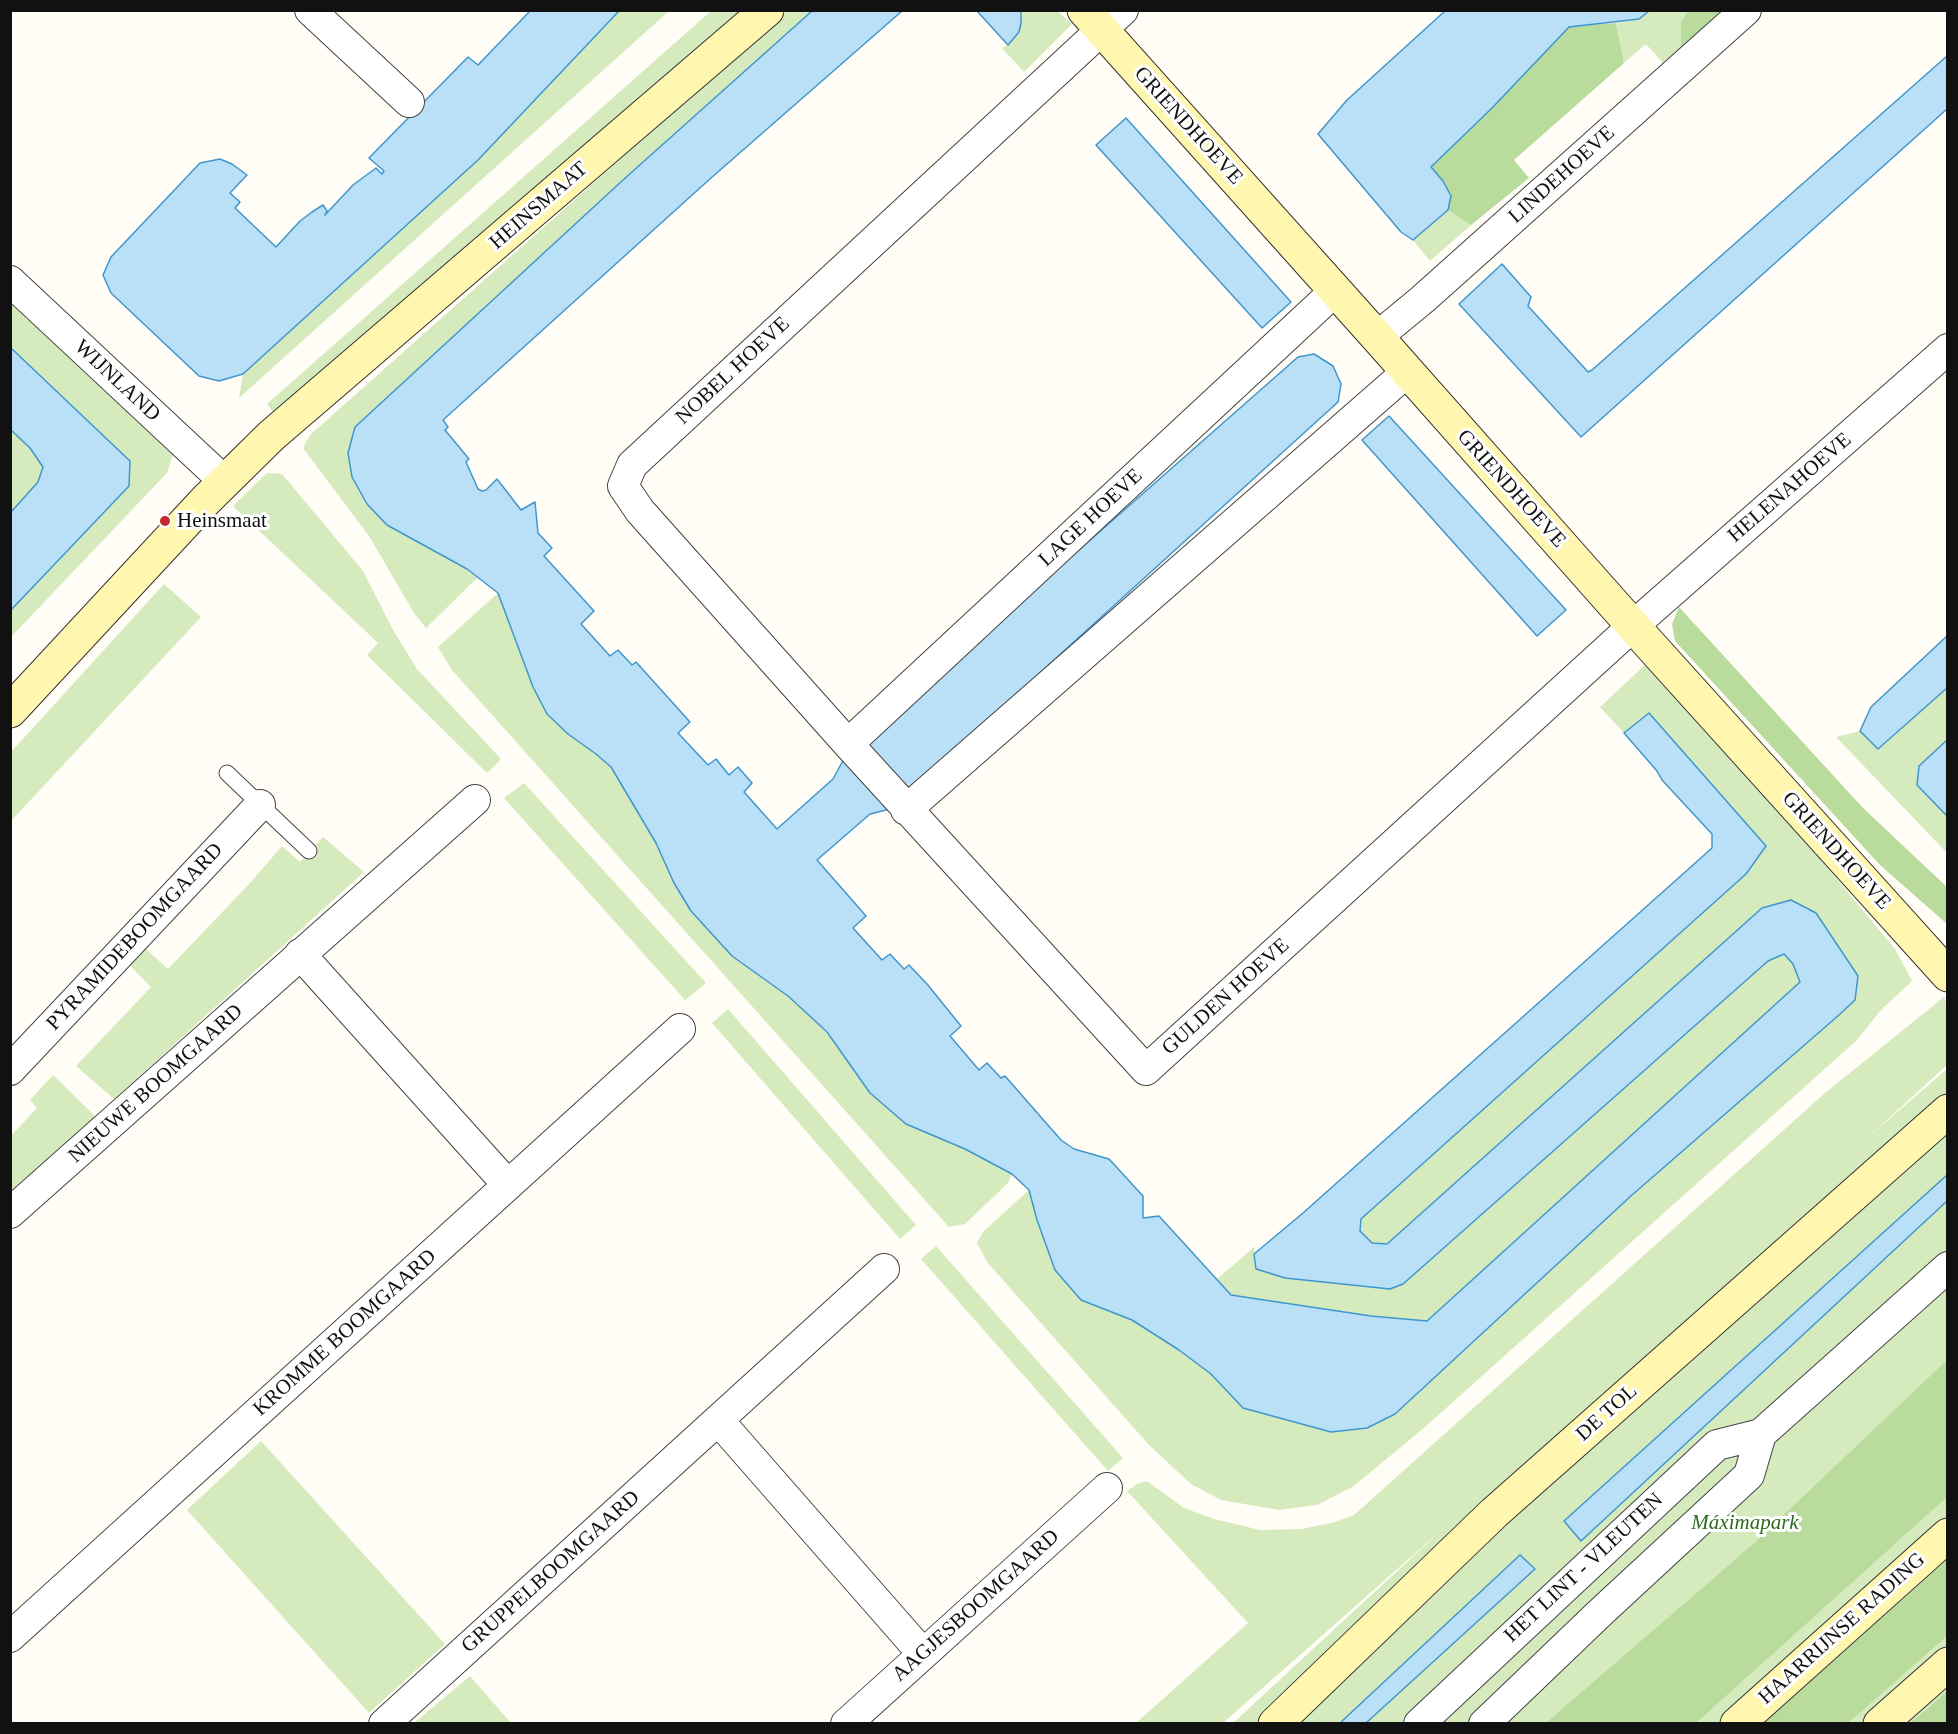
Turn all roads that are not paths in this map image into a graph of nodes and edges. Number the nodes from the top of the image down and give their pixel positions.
1 (310, 10) edge
2 (767, 10) edge
3 (1746, 10) edge
4 (1103, 17) edge
5 (409, 102) dead end
6 (10, 281) edge
7 (1335, 291) junction
8 (1377, 337) junction
9 (1947, 349) edge
10 (1407, 372) junction
11 (224, 480) junction
12 (1633, 626) junction
13 (10, 711) edge
14 (849, 746) junction
15 (227, 773) dead end
16 (475, 800) dead end
17 (260, 805) junction
18 (904, 808) junction
19 (309, 851) dead end
20 (300, 954) junction
21 (1944, 971) edge
22 (680, 1029) dead end
23 (10, 1070) edge
24 (1947, 1111) edge
25 (508, 1185) junction
26 (10, 1213) edge
27 (1947, 1267) edge
28 (884, 1269) dead end
29 (718, 1420) junction
30 (1761, 1434) junction
31 (1107, 1488) dead end
32 (1947, 1536) edge
33 (1564, 1587) junction
34 (1601, 1611) junction
35 (10, 1637) edge
36 (923, 1654) junction
37 (1947, 1664) edge
38 (384, 1724) edge
39 (846, 1724) edge
40 (1275, 1724) edge
41 (1419, 1724) edge
42 (1484, 1724) edge
43 (1737, 1724) edge
44 (1880, 1724) edge

1 - 5 street
2 - 11 street, HEINSMAAT
3 - 8 street, LINDEHOEVE
4 - 7 street, GRIENDHOEVE
4 - 14 street, NOBEL HOEVE
6 - 11 street, WIJNLAND
7 - 8 street, GRIENDHOEVE
7 - 14 street, LAGE HOEVE
8 - 10 street, GRIENDHOEVE
9 - 12 street, HELENAHOEVE
10 - 12 street, GRIENDHOEVE
10 - 18 street
11 - 13 street, HEINSMAAT
12 - 18 street, GULDEN HOEVE
12 - 21 street, GRIENDHOEVE
14 - 18 street, GULDEN HOEVE
15 - 17 lane
16 - 20 street, NIEUWE BOOMGAARD
17 - 19 lane
17 - 23 street, PYRAMIDEBOOMGAARD
20 - 25 street
20 - 26 street, NIEUWE BOOMGAARD
22 - 25 street, KROMME BOOMGAARD
24 - 40 street, DE TOL
25 - 35 street, KROMME BOOMGAARD
27 - 30 street, HET LINT - VLEUTEN
28 - 29 street, GRUPPELBOOMGAARD
29 - 36 street
29 - 38 street, GRUPPELBOOMGAARD
30 - 33 street, HET LINT - VLEUTEN
30 - 34 street, HET LINT - VLEUTEN
31 - 36 street, AAGJESBOOMGAARD
32 - 43 street, HAARRIJNSE RADING
33 - 34 street
33 - 41 street, HET LINT - VLEUTEN
34 - 42 street, HET LINT - VLEUTEN
36 - 39 street, AAGJESBOOMGAARD
37 - 44 street

